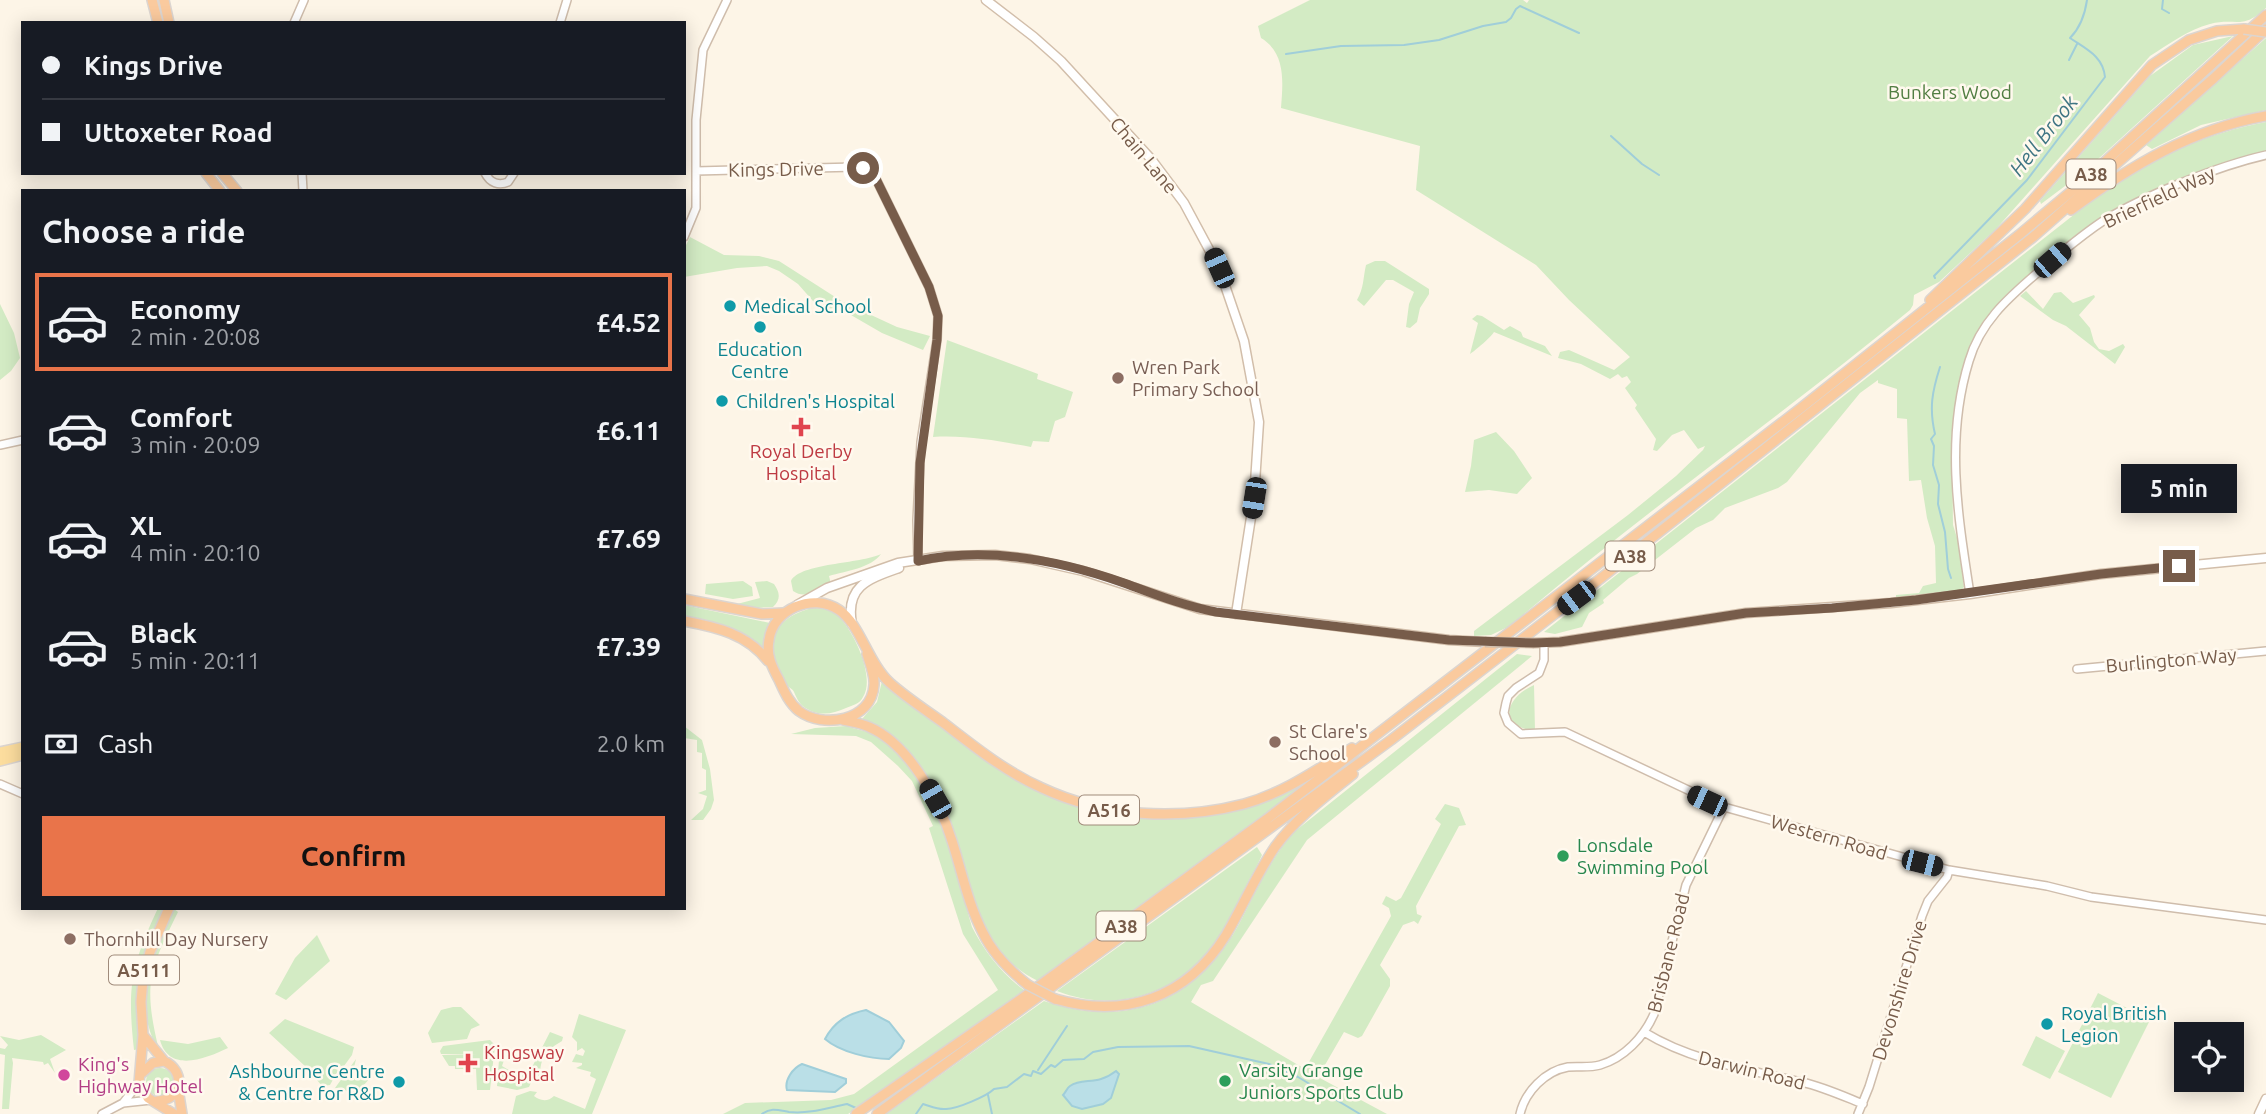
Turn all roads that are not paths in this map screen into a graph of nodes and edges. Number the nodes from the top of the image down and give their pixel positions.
1 (152, 0) edge
2 (164, 0) edge
3 (304, 0) edge
4 (568, 0) edge
5 (727, 0) edge
6 (986, 0) edge
7 (999, 0) edge
8 (1005, 15) junction
9 (2266, 15) edge
10 (295, 20) edge
11 (157, 21) edge
12 (169, 21) edge
13 (561, 21) edge
14 (2266, 30) edge
15 (2266, 116) edge
16 (2266, 155) edge
17 (696, 171) junction
18 (208, 175) edge
19 (224, 175) edge
20 (486, 175) edge
21 (513, 175) edge
22 (500, 187) edge
23 (218, 189) edge
24 (235, 189) edge
25 (686, 233) edge
26 (2033, 237) junction
27 (1907, 324) junction
28 (21, 440) edge
29 (0, 445) edge
30 (2266, 558) edge
31 (918, 561) junction
32 (1970, 594) junction
33 (686, 599) edge
34 (794, 607) junction
35 (784, 612) junction
36 (1236, 614) junction
37 (686, 621) edge
38 (852, 624) junction
39 (1544, 643) junction
40 (2266, 651) edge
41 (867, 654) junction
42 (772, 666) junction
43 (2077, 669) dead end
44 (841, 720) junction
45 (1381, 731) junction
46 (1391, 740) junction
47 (21, 747) edge
48 (0, 752) edge
49 (21, 756) edge
50 (0, 761) edge
51 (0, 784) edge
52 (21, 793) edge
53 (1724, 807) junction
54 (1949, 870) junction
55 (168, 910) edge
56 (2266, 920) edge
57 (1644, 1032) junction
58 (143, 1035) junction
59 (164, 1061) junction
60 (140, 1079) junction
61 (178, 1089) junction
62 (2266, 1099) edge
63 (154, 1101) junction
64 (123, 1104) junction
65 (1863, 1104) junction
66 (103, 1114) edge
67 (174, 1114) edge
68 (182, 1114) edge
69 (856, 1114) edge
70 (877, 1114) edge
71 (1520, 1114) edge
72 (1858, 1114) edge
73 (2259, 1114) edge

1 - 11 highway
2 - 12 highway
3 - 10 street
4 - 13 street
5 - 17 street
6 - 8 main road, Chain Lane
7 - 8 main road, Chain Lane
8 - 36 main road, Chain Lane
9 - 27 highway, A38
14 - 26 highway, A38
14 - 27 highway, bridge
15 - 26 highway
16 - 32 street, Brierfield Way
17 - 25 street
17 - 31 street, Kings Drive
18 - 23 highway
19 - 24 highway
20 - 22 street
21 - 22 street
26 - 46 highway, A38
27 - 45 highway, A38
28 - 29 street
30 - 32 main road
31 - 34 main road
31 - 36 main road
31 - 38 main road
32 - 39 main road
33 - 35 highway, A516
34 - 35 highway, A516
34 - 38 highway, A516
35 - 42 highway
36 - 39 main road, bridge
37 - 42 highway
38 - 41 highway, A516
39 - 53 street, Western Road
40 - 43 street, Burlington Way
41 - 44 highway, A516
41 - 45 highway, A516
42 - 44 highway
44 - 46 highway, bridge
45 - 69 highway, A38
46 - 70 highway, A38
47 - 48 main road
49 - 50 main road
51 - 52 street
53 - 54 street, Western Road
53 - 57 street, Brisbane Road
54 - 56 street, Western Road
54 - 65 street, Devonshire Drive
55 - 58 highway, A5111
57 - 65 street, Darwin Road
57 - 71 street, Brisbane Road
58 - 59 highway
58 - 60 highway, A5111
59 - 60 highway
59 - 61 highway
60 - 63 highway
60 - 64 street
61 - 63 highway
61 - 68 highway
62 - 73 main road
63 - 64 street
63 - 67 highway
64 - 66 street
65 - 72 street, Devonshire Drive

